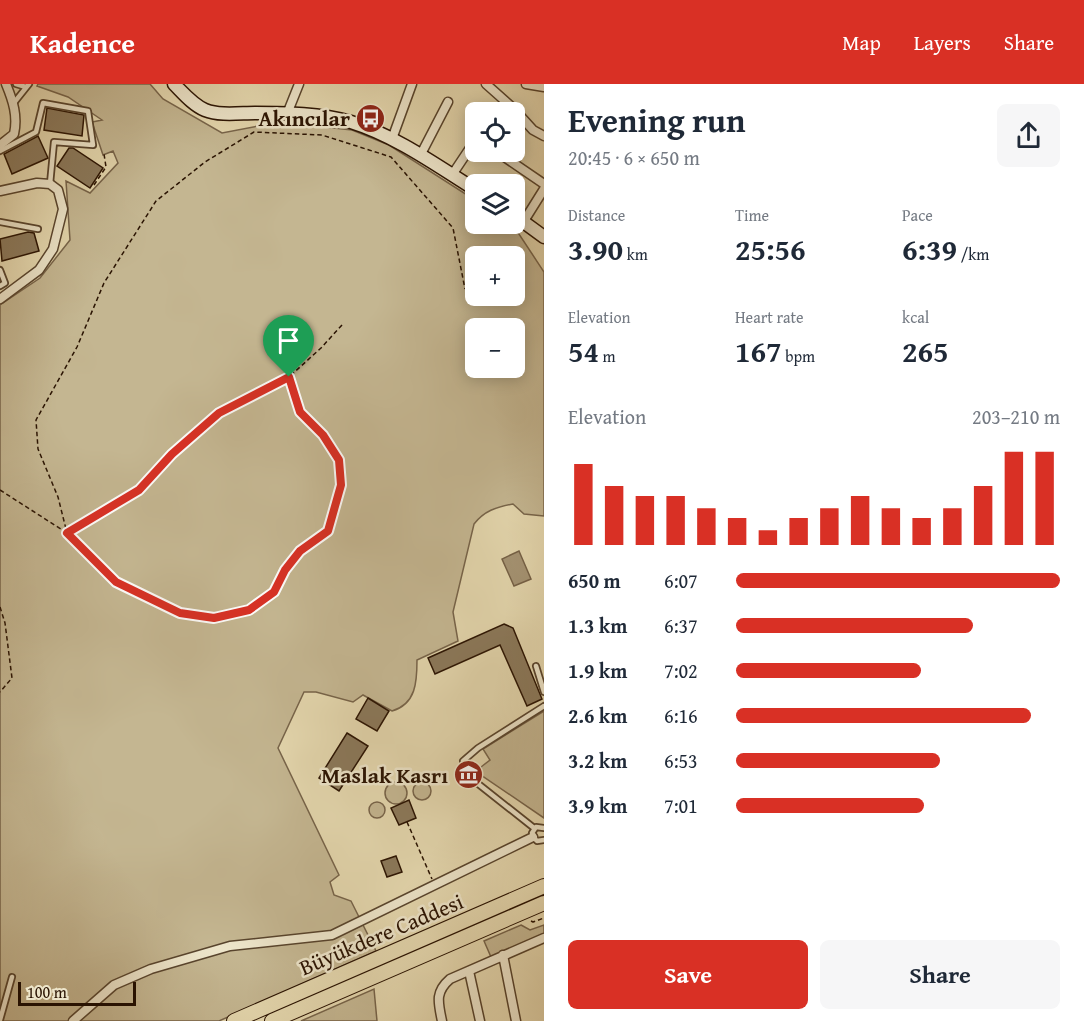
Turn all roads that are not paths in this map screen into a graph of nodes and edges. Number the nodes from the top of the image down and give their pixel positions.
1 (6, 84) edge
2 (16, 84) edge
3 (174, 84) edge
4 (299, 84) edge
5 (412, 84) edge
6 (486, 84) edge
7 (525, 84) edge
8 (28, 85) edge
9 (544, 87) edge
10 (448, 102) dead end
11 (14, 104) junction
12 (287, 114) junction
13 (544, 136) edge
14 (392, 139) junction
15 (0, 145) edge
16 (0, 151) edge
17 (420, 156) junction
18 (465, 156) edge
19 (511, 162) edge
20 (452, 175) junction
21 (465, 183) edge
22 (50, 184) junction
23 (544, 184) edge
24 (544, 189) edge
25 (0, 191) edge
26 (525, 211) edge
27 (0, 222) edge
28 (525, 223) edge
29 (38, 229) dead end
30 (544, 237) edge
31 (0, 270) edge
32 (0, 286) edge
33 (0, 299) edge
34 (536, 666) dead end
35 (544, 692) edge
36 (544, 706) edge
37 (544, 828) edge
38 (534, 833) junction
39 (544, 840) edge
40 (544, 886) edge
41 (544, 903) edge
42 (472, 917) junction
43 (544, 940) edge
44 (502, 955) junction
45 (417, 958) junction
46 (469, 971) junction
47 (12, 977) dead end
48 (0, 1020) edge
49 (73, 1021) edge
50 (234, 1021) edge
51 (272, 1021) edge
52 (442, 1021) edge
53 (480, 1021) edge
54 (516, 1021) edge

1 - 11 street
2 - 8 lane
3 - 12 main road
4 - 12 street
5 - 14 street
6 - 13 street
7 - 9 street
8 - 11 lane
10 - 17 street
11 - 15 street
12 - 14 main road
14 - 17 main road
16 - 22 lane
17 - 20 main road
18 - 20 street
19 - 23 street
20 - 21 main road
22 - 25 street
22 - 33 street
24 - 26 street
27 - 29 lane
28 - 30 main road
31 - 32 lane
34 - 35 lane
36 - 38 lane
37 - 38 lane
38 - 39 lane
38 - 49 street
40 - 42 main road, Büyükdere Caddesi
41 - 45 main road, Büyükdere Caddesi
42 - 45 main road
42 - 50 main road, Büyükdere Caddesi
43 - 44 street
44 - 46 street
44 - 54 street
45 - 51 main road, Büyükdere Caddesi
46 - 52 street
46 - 53 street
47 - 48 lane

